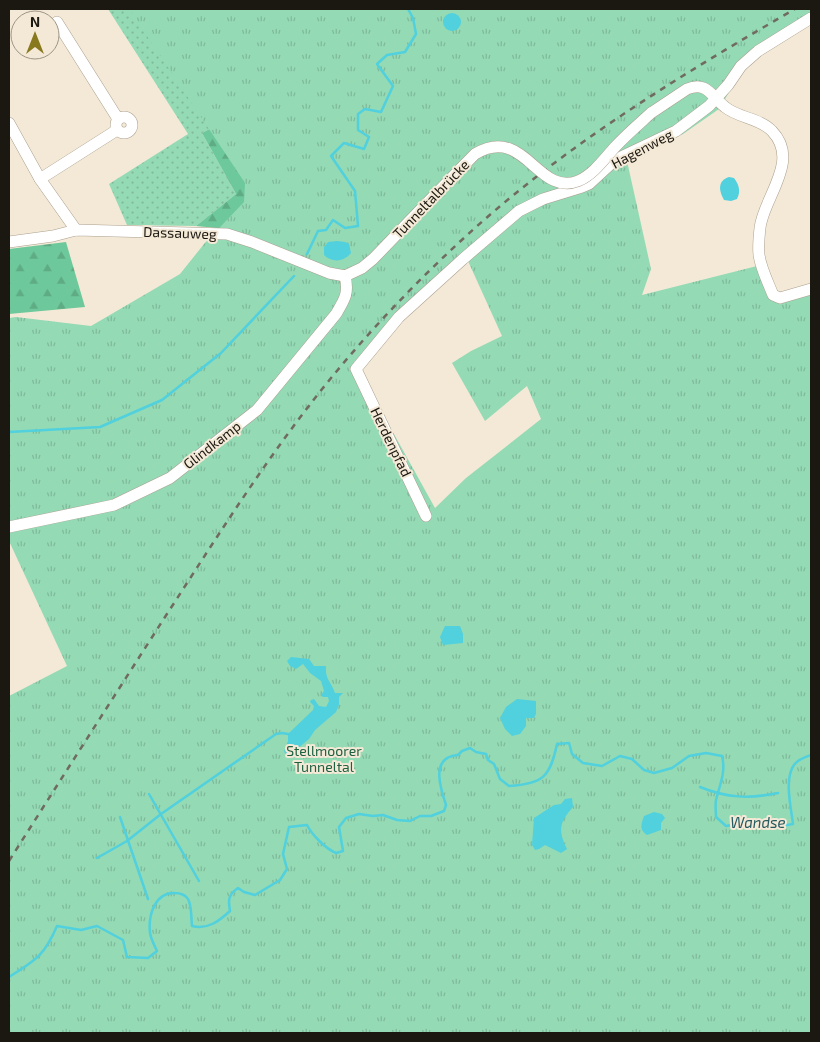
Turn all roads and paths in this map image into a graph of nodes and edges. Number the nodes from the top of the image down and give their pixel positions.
1 (811, 18) edge
2 (60, 27) edge
3 (716, 98) junction
4 (9, 123) edge
5 (40, 179) junction
6 (76, 230) junction
7 (9, 242) edge
8 (346, 276) junction
9 (811, 289) edge
10 (356, 369) joint
11 (426, 516) dead end
12 (9, 527) edge

1 - 3 street, Hagenweg
2 - 5 street
3 - 8 street, Tunneltalbrücke, bridge
3 - 9 street, Tunneltalbrücke
3 - 10 street, Hagenweg
4 - 5 street
5 - 6 street
6 - 7 street, Dassauweg
6 - 8 street, Dassauweg
8 - 12 street, Glindkamp
10 - 11 street, Herdenpfad

